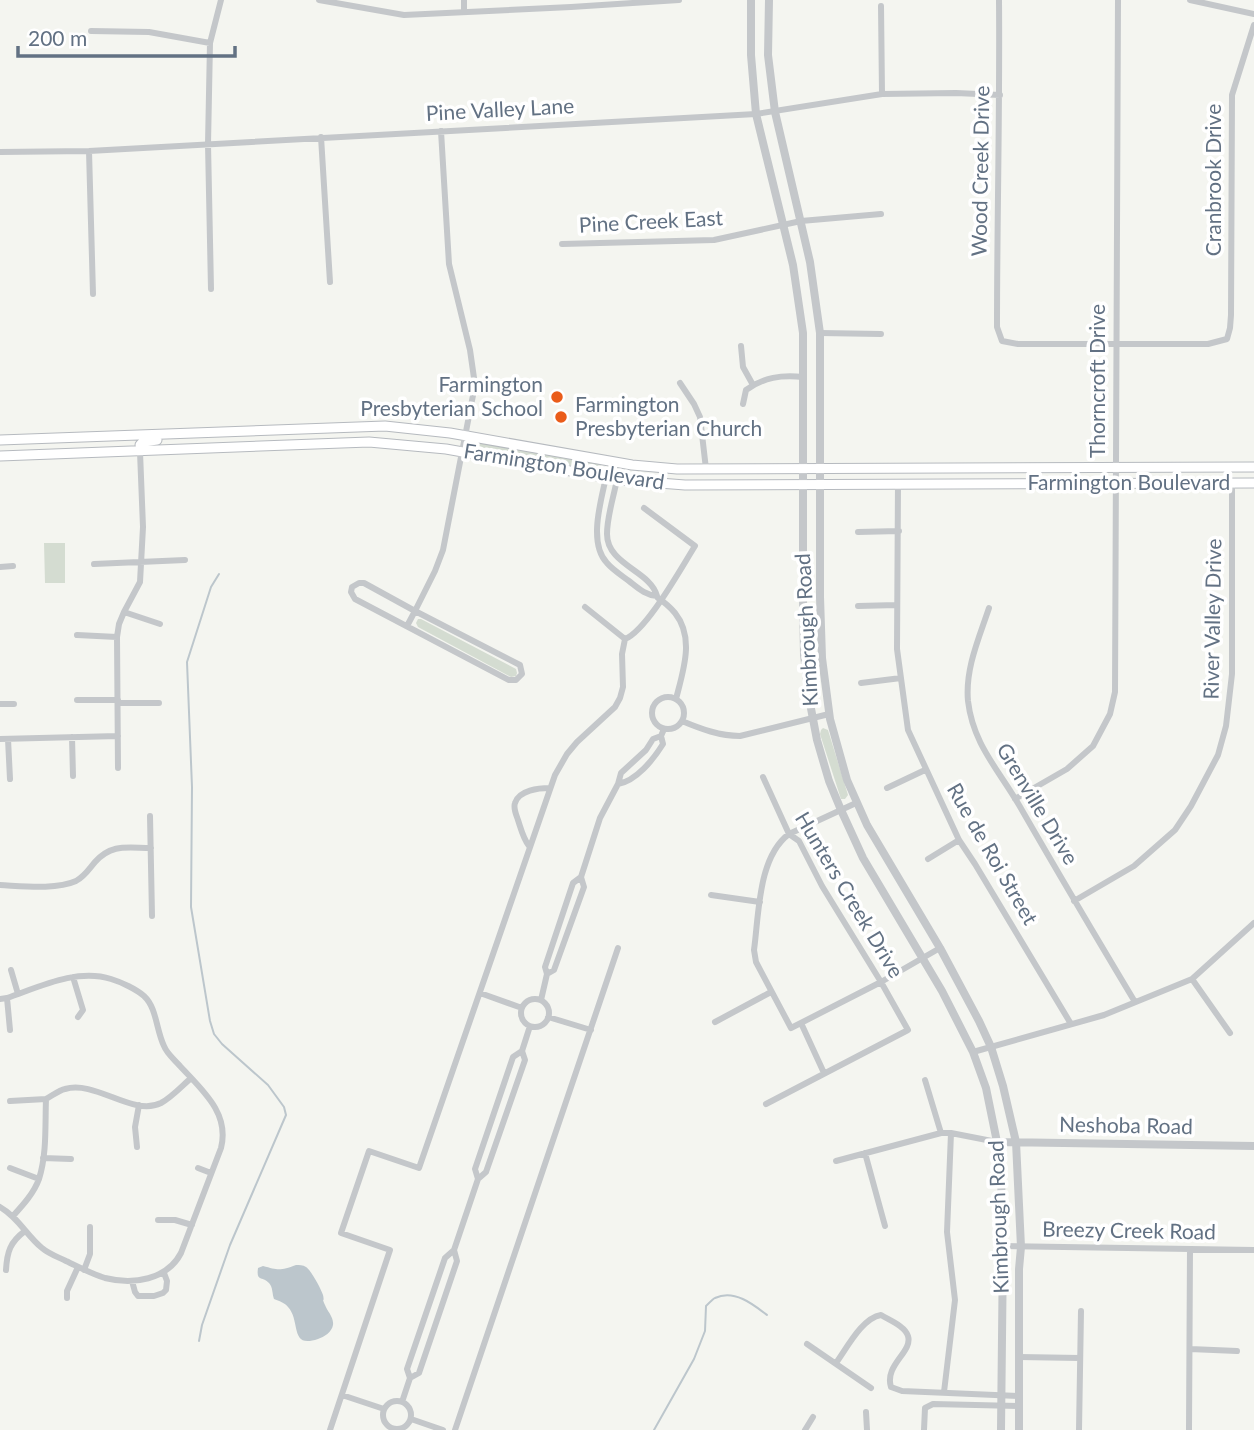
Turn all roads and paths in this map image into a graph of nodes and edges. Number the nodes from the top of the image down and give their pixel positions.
1 (220, 0) edge
2 (320, 0) edge
3 (464, 0) edge
4 (751, 0) edge
5 (769, 0) edge
6 (999, 0) edge
7 (1118, 0) edge
8 (1190, 0) edge
9 (679, 1) edge
10 (571, 4) edge
11 (881, 6) dead end
12 (464, 11) junction
13 (1254, 15) edge
14 (1254, 25) edge
15 (91, 31) dead end
16 (210, 43) junction
17 (882, 94) junction
18 (1000, 95) junction
19 (775, 112) junction
20 (756, 114) junction
21 (441, 131) junction
22 (321, 137) junction
23 (208, 144) junction
24 (89, 151) junction
25 (0, 152) edge
26 (881, 214) dead end
27 (801, 220) junction
28 (782, 224) junction
29 (562, 244) dead end
30 (330, 282) dead end
31 (211, 289) dead end
32 (93, 294) dead end
33 (820, 333) junction
34 (881, 334) dead end
35 (1116, 344) junction
36 (740, 346) dead end
37 (803, 377) junction
38 (680, 383) dead end
39 (753, 385) junction
40 (743, 404) dead end
41 (466, 436) junction
42 (41, 439) junction
43 (0, 440) edge
44 (140, 444) junction
45 (0, 446) edge
46 (463, 452) junction
47 (0, 456) edge
48 (821, 467) junction
49 (1115, 467) junction
50 (1231, 467) junction
51 (1254, 467) edge
52 (803, 468) junction
53 (608, 469) junction
54 (706, 469) junction
55 (617, 479) junction
56 (1232, 483) junction
57 (1254, 483) edge
58 (898, 484) junction
59 (1115, 484) junction
60 (804, 485) junction
61 (821, 485) junction
62 (644, 508) dead end
63 (899, 531) junction
64 (858, 532) dead end
65 (185, 561) dead end
66 (141, 562) junction
67 (94, 564) dead end
68 (13, 566) dead end
69 (0, 567) edge
70 (659, 598) junction
71 (897, 605) junction
72 (858, 606) dead end
73 (584, 607) dead end
74 (989, 608) dead end
75 (415, 611) junction
76 (124, 612) junction
77 (160, 624) dead end
78 (407, 626) junction
79 (77, 635) dead end
80 (117, 637) junction
81 (625, 639) junction
82 (901, 678) junction
83 (861, 683) dead end
84 (676, 699) junction
85 (77, 700) dead end
86 (118, 701) junction
87 (159, 703) dead end
88 (0, 704) edge
89 (14, 704) dead end
90 (829, 714) junction
91 (812, 718) junction
92 (682, 721) junction
93 (663, 733) junction
94 (118, 736) junction
95 (72, 737) junction
96 (0, 739) edge
97 (8, 739) junction
98 (645, 751) junction
99 (653, 759) junction
100 (118, 768) dead end
101 (925, 770) junction
102 (74, 776) dead end
103 (763, 777) dead end
104 (9, 779) dead end
105 (618, 784) junction
106 (550, 788) junction
107 (887, 788) dead end
108 (1015, 799) junction
109 (856, 803) junction
110 (841, 810) junction
111 (150, 816) dead end
112 (789, 834) junction
113 (959, 840) junction
114 (529, 846) junction
115 (151, 848) junction
116 (928, 859) dead end
117 (581, 877) junction
118 (0, 885) edge
119 (711, 895) dead end
120 (1074, 901) junction
121 (760, 902) junction
122 (152, 916) dead end
123 (1254, 923) edge
124 (618, 948) dead end
125 (940, 948) junction
126 (923, 958) junction
127 (12, 970) dead end
128 (547, 974) junction
129 (74, 977) junction
130 (1192, 979) junction
131 (881, 982) junction
132 (771, 992) junction
133 (480, 993) junction
134 (18, 995) junction
135 (4, 999) edge
136 (541, 1000) junction
137 (1135, 1002) junction
138 (522, 1008) junction
139 (78, 1017) dead end
140 (548, 1017) junction
141 (715, 1021) dead end
142 (801, 1023) junction
143 (1071, 1024) junction
144 (530, 1026) junction
145 (10, 1030) dead end
146 (591, 1030) junction
147 (1230, 1033) dead end
148 (990, 1047) junction
149 (522, 1051) junction
150 (973, 1052) junction
151 (824, 1073) junction
152 (191, 1078) junction
153 (925, 1080) dead end
154 (46, 1099) junction
155 (10, 1101) dead end
156 (766, 1104) dead end
157 (139, 1105) junction
158 (941, 1133) junction
159 (951, 1133) junction
160 (997, 1142) junction
161 (1016, 1142) junction
162 (1254, 1146) edge
163 (137, 1147) dead end
164 (865, 1153) junction
165 (43, 1158) junction
166 (71, 1159) dead end
167 (836, 1161) dead end
168 (10, 1168) dead end
169 (198, 1168) dead end
170 (211, 1173) junction
171 (478, 1179) junction
172 (39, 1180) junction
173 (0, 1207) edge
174 (13, 1216) junction
175 (158, 1220) dead end
176 (192, 1225) junction
177 (885, 1226) dead end
178 (90, 1227) dead end
179 (25, 1231) junction
180 (1003, 1246) junction
181 (1021, 1247) junction
182 (1190, 1249) junction
183 (454, 1250) junction
184 (1254, 1250) edge
185 (81, 1268) junction
186 (6, 1270) dead end
187 (164, 1273) junction
188 (132, 1281) junction
189 (67, 1298) dead end
190 (1081, 1311) dead end
191 (807, 1344) dead end
192 (1190, 1349) junction
193 (1237, 1351) dead end
194 (1019, 1357) junction
195 (1080, 1358) junction
196 (836, 1363) junction
197 (410, 1378) junction
198 (871, 1388) dead end
199 (944, 1392) junction
200 (1002, 1394) junction
201 (342, 1395) junction
202 (1019, 1396) junction
203 (402, 1402) junction
204 (1001, 1406) junction
205 (1020, 1406) junction
206 (384, 1409) junction
207 (866, 1412) dead end
208 (813, 1417) dead end
209 (411, 1419) junction
210 (392, 1429) edge
211 (330, 1430) edge
212 (443, 1430) edge
213 (455, 1430) edge
214 (805, 1430) edge
215 (867, 1430) edge
216 (924, 1430) edge
217 (1001, 1430) edge
218 (1020, 1430) edge
219 (1079, 1430) edge
220 (1189, 1430) edge

1 - 16 street
2 - 12 street
3 - 12 street
4 - 20 street, Kimbrough Road
5 - 19 street, Kimbrough Road
6 - 18 street, Wood Creek Drive
7 - 35 street, Thorncroft Drive
8 - 13 street
9 - 10 street
10 - 12 street
11 - 17 street
14 - 35 street, Cranbrook Drive
15 - 16 street
16 - 23 street
17 - 18 street, Pine Valley Lane
17 - 19 street, Pine Valley Lane
18 - 35 street, Wood Creek Drive
19 - 20 street, Pine Valley Lane
19 - 27 street, Kimbrough Road
20 - 21 street, Pine Valley Lane
20 - 28 street, Kimbrough Road
21 - 22 street, Pine Valley Lane
21 - 41 street
22 - 23 street, Pine Valley Lane
22 - 30 street
23 - 24 street, Pine Valley Lane
23 - 31 street
24 - 25 street, Pine Valley Lane
24 - 32 street
26 - 27 street, Pine Creek East
27 - 28 street, Pine Creek East
27 - 33 street, Kimbrough Road
28 - 29 street, Pine Creek East
28 - 37 street, Kimbrough Road
33 - 34 street
33 - 48 street, Kimbrough Road
35 - 49 street, Thorncroft Drive
36 - 39 street
37 - 39 street
37 - 52 street, Kimbrough Road
38 - 54 street
39 - 40 street
41 - 44 main road, Farmington Boulevard
41 - 46 street
41 - 53 main road, Farmington Boulevard
42 - 43 main road, Farmington Boulevard
42 - 44 main road, Farmington Boulevard
42 - 45 main road
44 - 46 main road, Farmington Boulevard
44 - 47 main road, Farmington Boulevard
44 - 66 street
46 - 53 main road, Farmington Boulevard
46 - 75 street
48 - 49 main road, Farmington Boulevard
48 - 52 main road, Farmington Boulevard
48 - 61 street, Kimbrough Road
49 - 50 main road, Farmington Boulevard
49 - 59 street, Thorncroft Drive
50 - 51 main road, Farmington Boulevard
50 - 56 street
52 - 54 main road, Farmington Boulevard
52 - 60 street, Kimbrough Road
53 - 54 main road, Farmington Boulevard
53 - 55 main road, Farmington Boulevard
53 - 70 street
55 - 60 main road, Farmington Boulevard
55 - 70 street
56 - 57 main road, Farmington Boulevard
56 - 59 main road, Farmington Boulevard
56 - 120 street, River Valley Drive
58 - 59 main road, Farmington Boulevard
58 - 61 main road, Farmington Boulevard
58 - 63 street, Rue de Roi Street
59 - 108 street, Thorncroft Drive
60 - 61 main road, Farmington Boulevard
60 - 91 street, Kimbrough Road
61 - 90 street, Kimbrough Road
62 - 70 street
63 - 64 street
63 - 71 street, Rue de Roi Street
65 - 66 street
66 - 67 street
66 - 76 street
68 - 69 street
70 - 81 street
70 - 84 street
71 - 72 street
71 - 82 street, Rue de Roi Street
73 - 81 street
74 - 108 street, Grenville Drive
75 - 78 street
75 - 78 street
75 - 78 street
76 - 77 street
76 - 80 street
79 - 80 street
80 - 86 street
81 - 106 street
82 - 83 street
82 - 101 street, Rue de Roi Street
84 - 92 street
84 - 93 street
85 - 86 street
86 - 87 street
86 - 94 street
88 - 89 street
90 - 91 street
90 - 109 street, Kimbrough Road
91 - 92 street
91 - 110 street, Kimbrough Road
92 - 93 street
93 - 98 street
93 - 99 street
94 - 95 street
94 - 100 street
95 - 97 street
95 - 102 street
96 - 97 street
97 - 104 street
98 - 99 street
98 - 105 street
99 - 105 street
101 - 107 street
101 - 113 street, Rue de Roi Street
103 - 112 street, Hunters Creek Drive
105 - 117 street
106 - 114 street
106 - 114 street
108 - 120 street, Grenville Drive
109 - 110 street
109 - 125 street, Kimbrough Road
110 - 112 street
110 - 126 street, Kimbrough Road
111 - 115 street
112 - 121 street
112 - 131 street, Hunters Creek Drive
113 - 116 street
113 - 143 street, Rue de Roi Street
114 - 133 street
115 - 118 street
115 - 122 street
117 - 128 street
117 - 128 street
119 - 121 street
120 - 137 street, Grenville Drive
121 - 132 street
123 - 130 street
124 - 146 street
125 - 126 street
125 - 148 street, Kimbrough Road
126 - 131 street
126 - 150 street, Kimbrough Road
127 - 134 street
128 - 136 street
129 - 134 street
129 - 139 street
129 - 152 street
130 - 137 street
130 - 147 street
131 - 142 street
131 - 151 street, Hunters Creek Drive
132 - 141 street
132 - 142 street
133 - 138 street
133 - 201 street
134 - 135 street
135 - 145 street
136 - 138 street
136 - 140 street
137 - 143 street
138 - 144 street
140 - 144 street
140 - 146 street
142 - 151 street
143 - 148 street
144 - 149 street
146 - 213 street
148 - 150 street
148 - 161 street, Kimbrough Road
149 - 171 street
149 - 171 street
150 - 160 street, Kimbrough Road
151 - 156 street
152 - 157 street
152 - 170 street
153 - 158 street
154 - 155 street
154 - 157 street
154 - 165 street
157 - 163 street
158 - 159 street
158 - 164 street
159 - 160 street
159 - 199 street
160 - 161 street, Neshoba Road
160 - 180 street, Kimbrough Road
161 - 162 street, Neshoba Road
161 - 181 street, Kimbrough Road
164 - 167 street
164 - 177 street
165 - 166 street
165 - 172 street
168 - 172 street
169 - 170 street
170 - 176 street
171 - 183 street
172 - 174 street
173 - 174 street
174 - 179 street
175 - 176 street
176 - 187 street
178 - 185 street
179 - 185 street
179 - 186 street
180 - 181 street, Breezy Creek Road
180 - 200 street, Kimbrough Road
181 - 182 street, Breezy Creek Road
181 - 194 street, Kimbrough Road
182 - 184 street, Breezy Creek Road
182 - 192 street
183 - 197 street
183 - 197 street
185 - 188 street
185 - 189 street
187 - 188 street
187 - 188 street
190 - 195 street
191 - 196 street
192 - 193 street
192 - 220 street
194 - 195 street
194 - 202 street, Kimbrough Road
195 - 219 street
196 - 198 street
196 - 199 street
197 - 203 street
199 - 200 street
200 - 202 street
200 - 204 street, Kimbrough Road
201 - 206 street
201 - 211 street
202 - 205 street, Kimbrough Road
203 - 206 street
203 - 209 street
204 - 205 street
204 - 216 street
204 - 217 street, Kimbrough Road
205 - 218 street, Kimbrough Road
206 - 210 street
207 - 215 street
208 - 214 street
209 - 210 street
209 - 212 street

